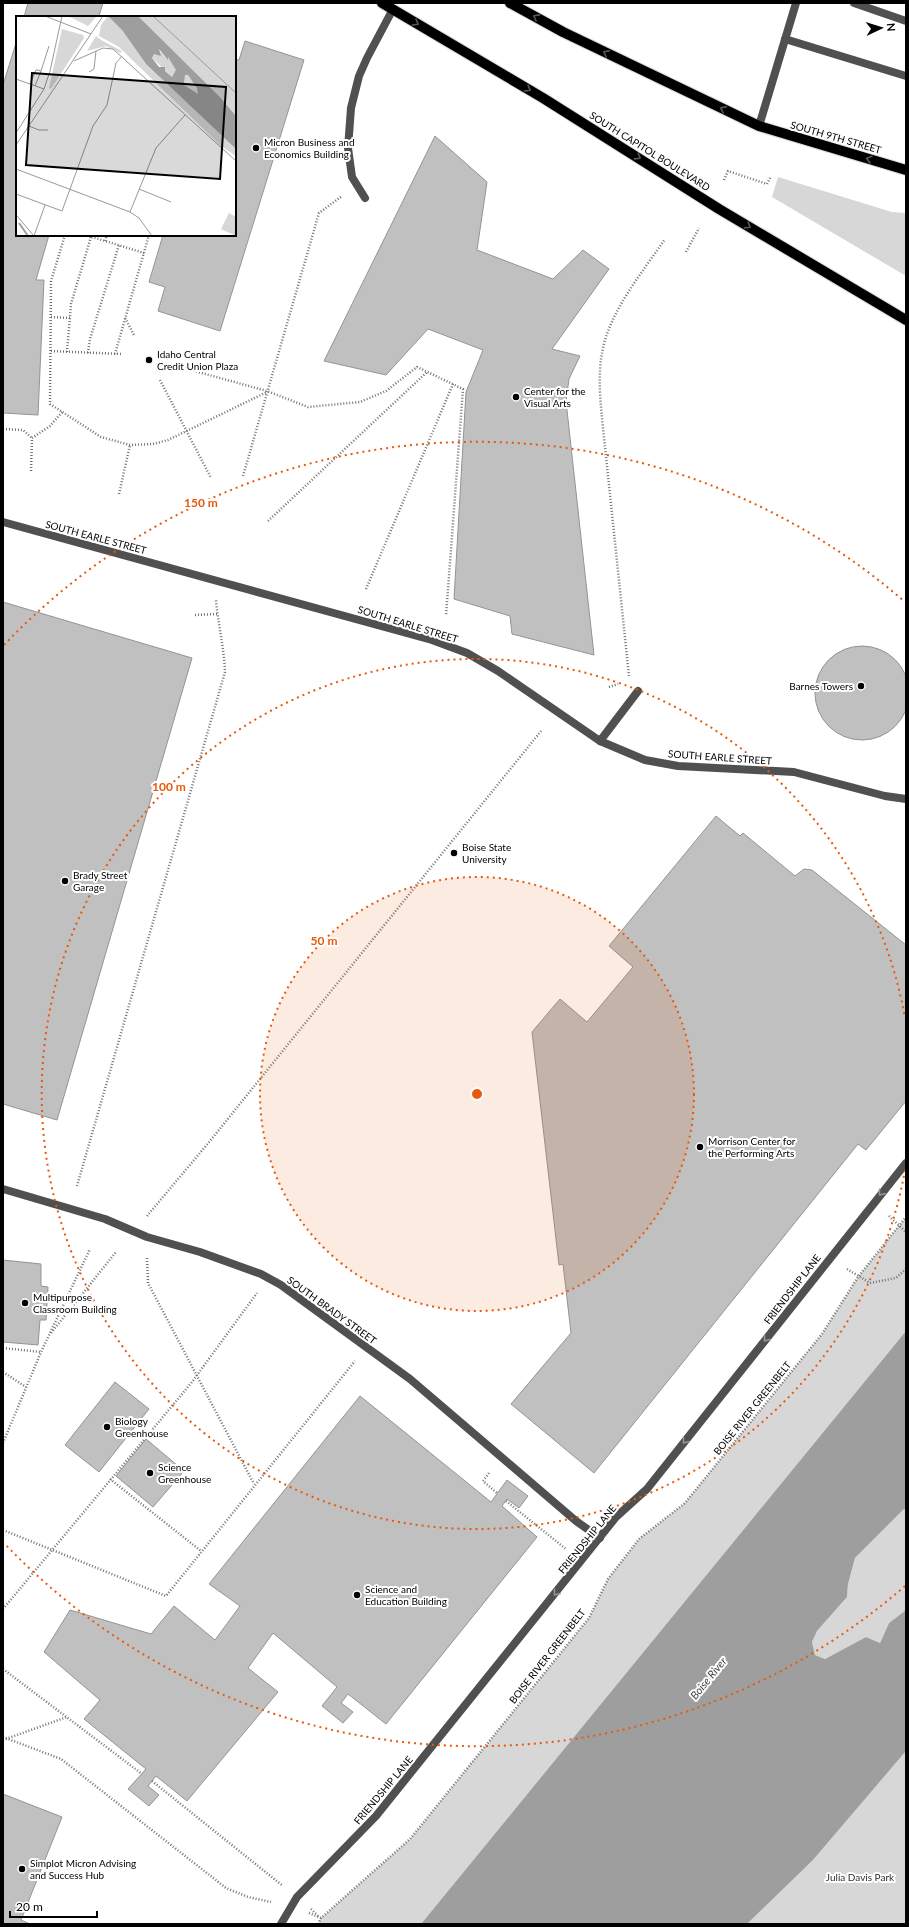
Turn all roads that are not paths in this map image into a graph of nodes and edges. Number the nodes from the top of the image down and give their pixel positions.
1 (382, 3) edge
2 (510, 3) edge
3 (796, 3) edge
4 (854, 3) edge
5 (392, 9) junction
6 (906, 20) edge
7 (785, 39) junction
8 (906, 76) edge
9 (759, 126) junction
10 (906, 170) edge
11 (365, 198) dead end
12 (906, 320) edge
13 (3, 522) edge
14 (638, 691) dead end
15 (600, 741) junction
16 (906, 799) edge
17 (906, 1163) edge
18 (3, 1189) edge
19 (600, 1538) junction
20 (280, 1924) edge

1 - 5 main road, SOUTH CAPITOL BOULEVARD
9 -> 2 main road
3 - 7 street
4 - 6 street
5 - 11 street
5 -> 12 main road, SOUTH CAPITOL BOULEVARD
7 - 8 street
7 - 9 street
10 -> 9 main road, SOUTH 9TH STREET
13 - 15 street, SOUTH EARLE STREET
14 - 15 street
15 - 16 street, SOUTH EARLE STREET
17 -> 19 street, FRIENDSHIP LANE
18 - 19 street, SOUTH BRADY STREET
19 -> 20 street, FRIENDSHIP LANE

